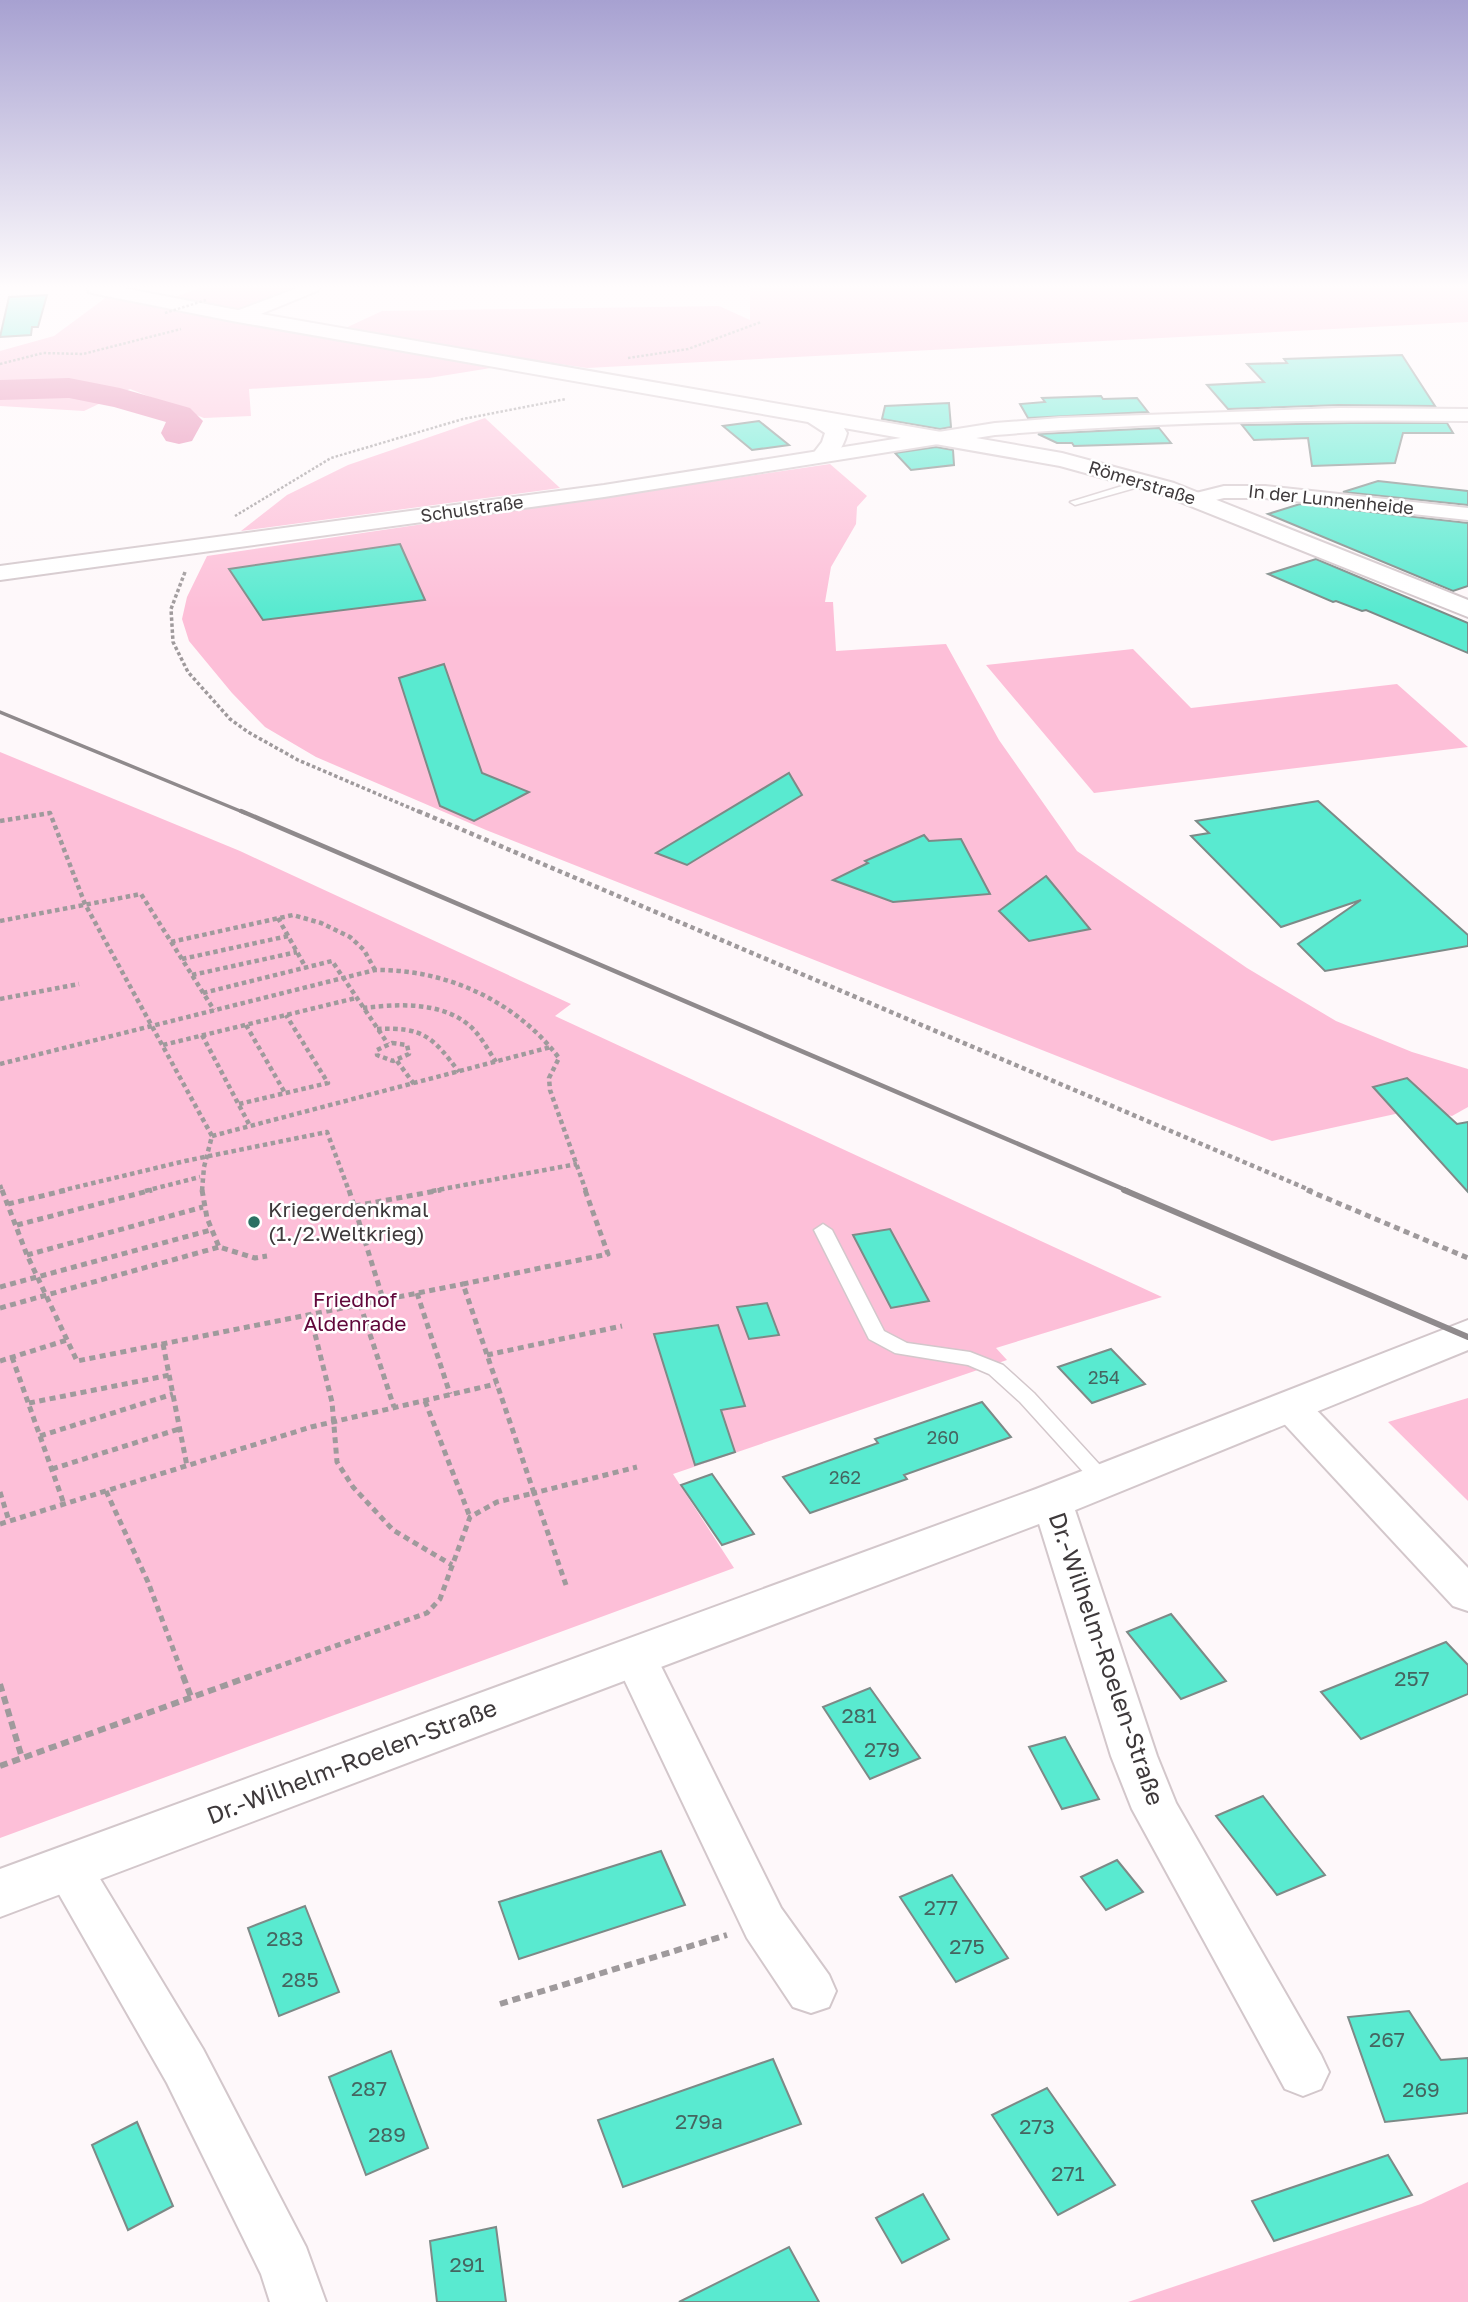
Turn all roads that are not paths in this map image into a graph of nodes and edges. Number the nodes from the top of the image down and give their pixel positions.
1 (695, 395) edge
2 (1468, 415) edge
3 (813, 416) junction
4 (942, 438) junction
5 (823, 455) junction
6 (1145, 482) junction
7 (1195, 499) junction
8 (1075, 502) dead end
9 (1468, 514) edge
10 (0, 573) edge
11 (1468, 609) edge
12 (823, 1230) dead end
13 (1468, 1334) edge
14 (1290, 1406) junction
15 (1103, 1481) junction
16 (1052, 1501) junction
17 (1468, 1595) edge
18 (635, 1656) junction
19 (68, 1868) junction
20 (0, 1893) edge
21 (811, 1991) dead end
22 (1303, 2072) dead end
23 (298, 2302) edge

1 - 3 street, Römerstraße
2 - 4 street, Schulstraße
3 - 4 street, Römerstraße
3 - 5 street
4 - 5 street, Schulstraße
4 - 6 street, Römerstraße
5 - 10 street, Schulstraße
6 - 7 street, Römerstraße
6 - 8 lane
7 - 9 street, In der Lunnenheide
7 - 11 street, Römerstraße
12 - 15 lane
13 - 14 street, Dr.-Wilhelm-Roelen-Straße
14 - 15 street, Dr.-Wilhelm-Roelen-Straße
14 - 17 street
15 - 16 street, Dr.-Wilhelm-Roelen-Straße
16 - 18 street, Dr.-Wilhelm-Roelen-Straße
16 - 22 street, Dr.-Wilhelm-Roelen-Straße
18 - 19 street, Dr.-Wilhelm-Roelen-Straße
18 - 21 street
19 - 20 street, Dr.-Wilhelm-Roelen-Straße
19 - 23 street

